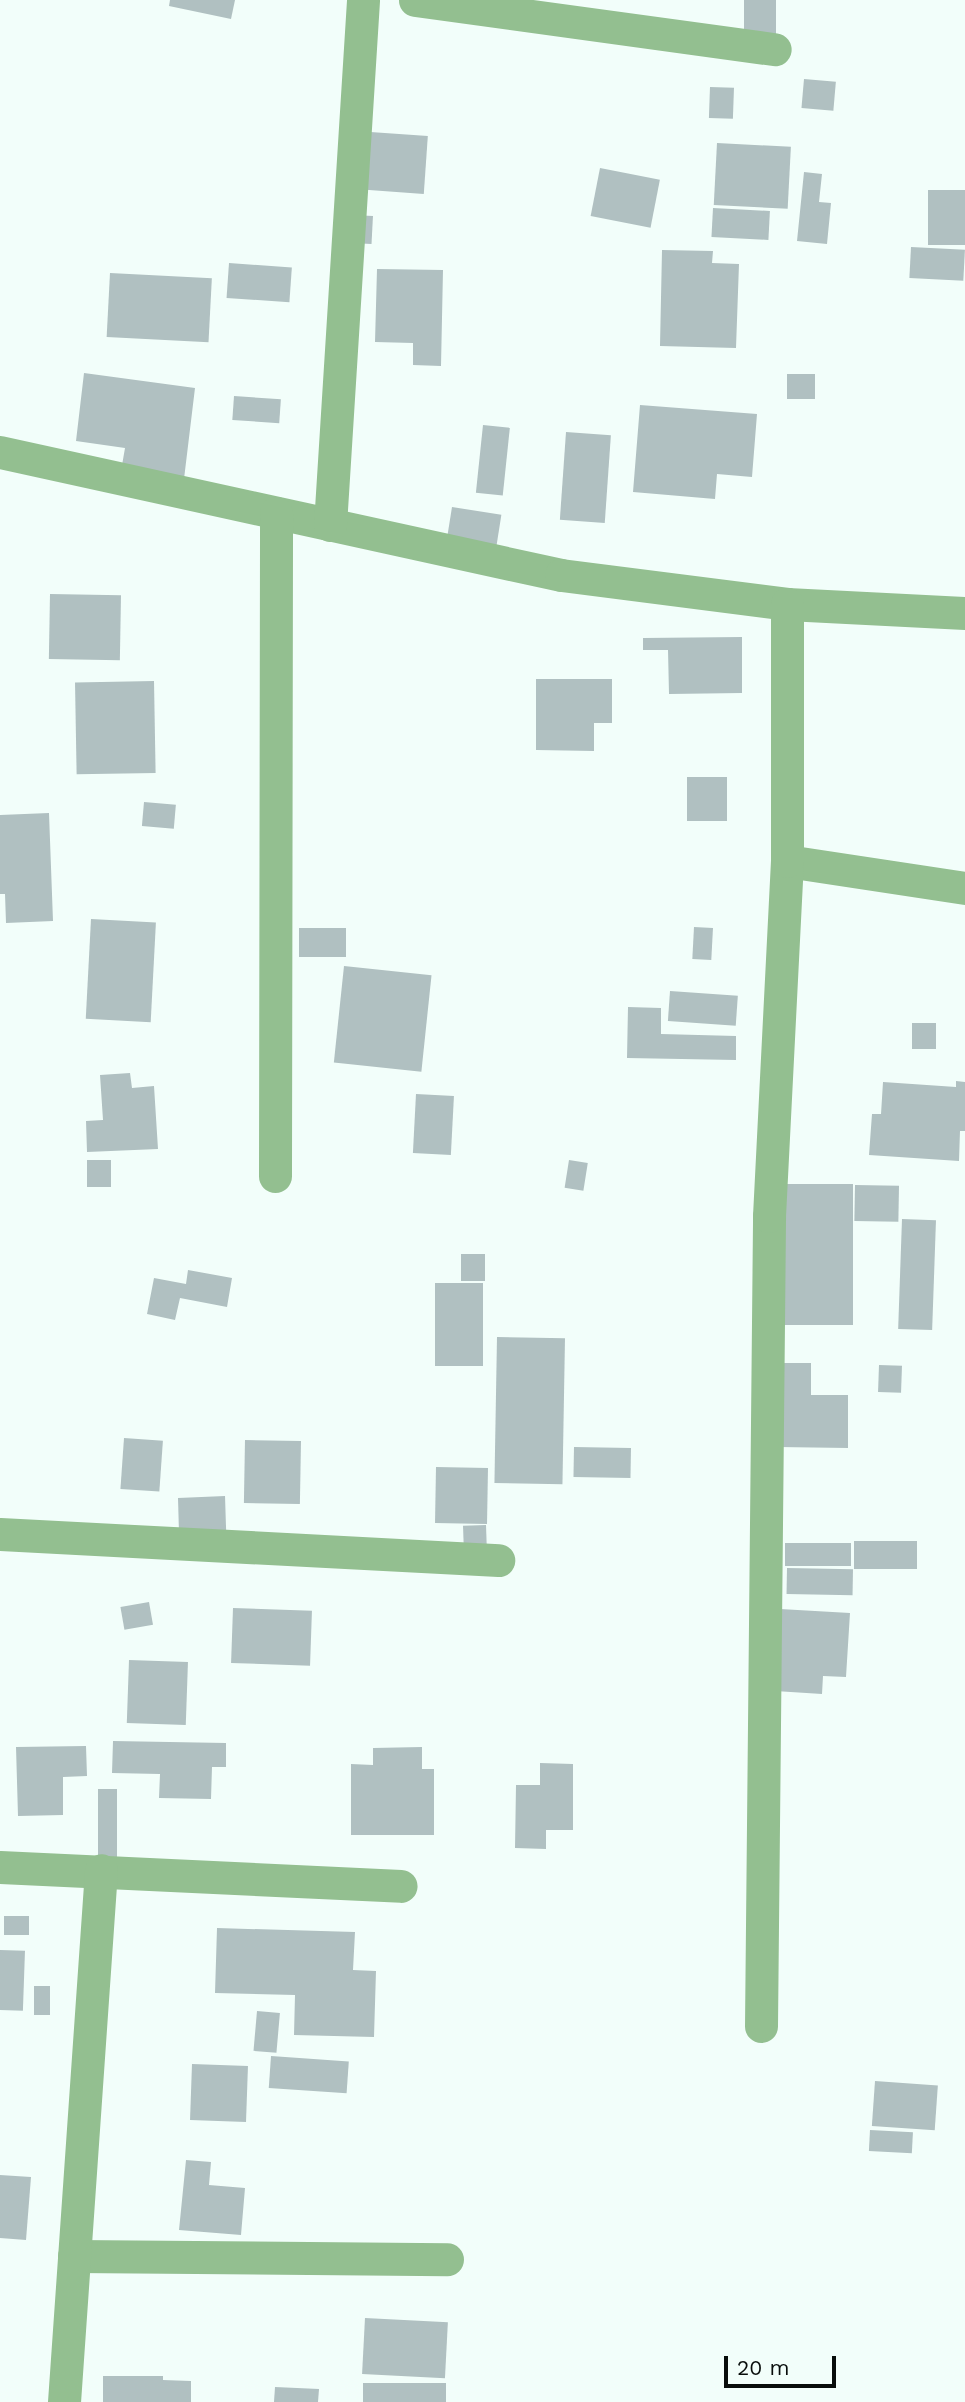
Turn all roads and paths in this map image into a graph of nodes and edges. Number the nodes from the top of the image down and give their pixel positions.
1 (363, 0) edge
2 (415, 0) edge
3 (775, 49) dead end
4 (0, 452) edge
5 (276, 513) junction
6 (330, 525) junction
7 (787, 604) junction
8 (965, 613) edge
9 (787, 861) junction
10 (965, 888) edge
11 (275, 1176) dead end
12 (0, 1534) edge
13 (498, 1560) dead end
14 (0, 1867) edge
15 (101, 1870) junction
16 (401, 1886) dead end
17 (761, 2026) dead end
18 (74, 2256) junction
19 (447, 2259) dead end
20 (64, 2402) edge

1 - 6 street
2 - 3 street
4 - 5 street
5 - 6 street
5 - 11 street
6 - 7 street
7 - 8 street
7 - 9 street
9 - 10 street
9 - 17 street
12 - 13 street
14 - 15 street
15 - 16 street
15 - 18 street
18 - 19 street
18 - 20 street

